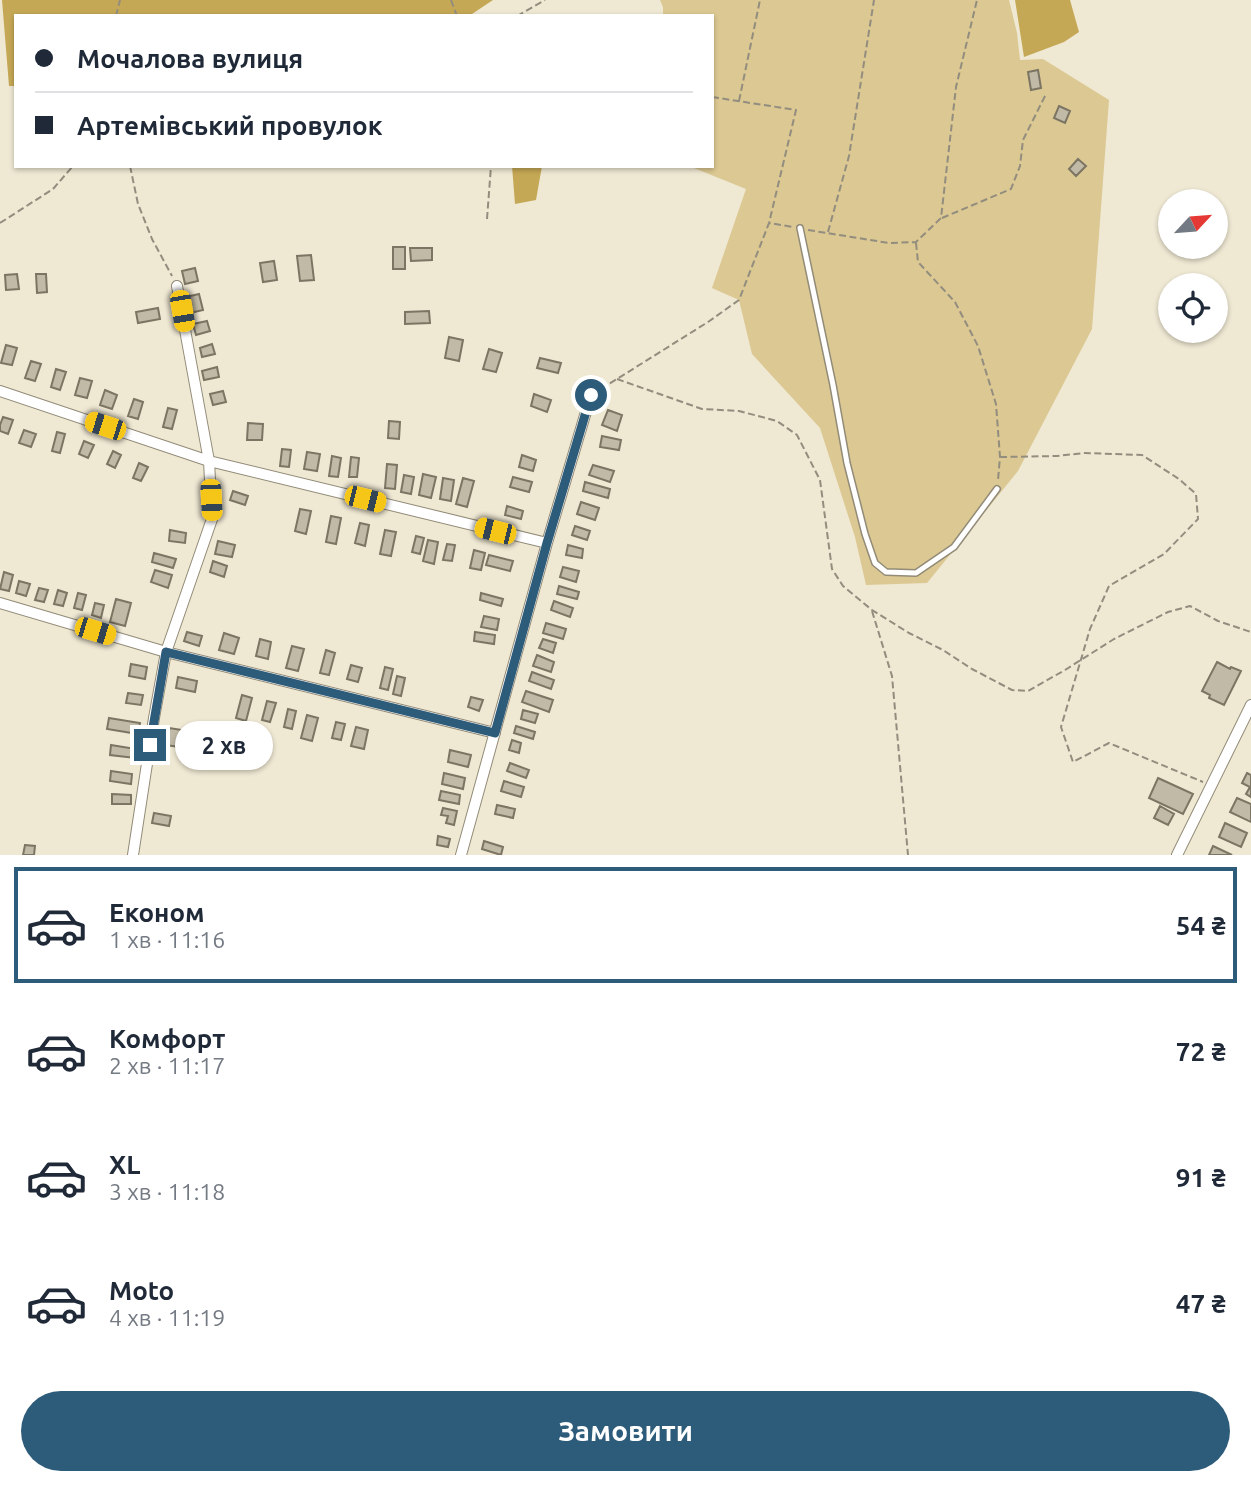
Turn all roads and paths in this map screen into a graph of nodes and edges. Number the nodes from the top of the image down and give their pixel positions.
1 (545, 0) edge
2 (760, 0) edge
3 (874, 0) edge
4 (977, 0) edge
5 (520, 14) edge
6 (1046, 94) dead end
7 (714, 97) edge
8 (739, 101) junction
9 (71, 168) edge
10 (130, 168) edge
11 (491, 168) edge
12 (941, 218) junction
13 (486, 219) dead end
14 (0, 223) edge
15 (769, 223) junction
16 (800, 228) junction
17 (828, 233) junction
18 (916, 242) junction
19 (177, 286) joint
20 (0, 391) edge
21 (591, 395) joint
22 (1000, 457) junction
23 (209, 461) junction
24 (997, 489) joint
25 (547, 543) junction
26 (0, 603) edge
27 (872, 610) dead end
28 (166, 652) junction
29 (1251, 705) edge
30 (495, 733) junction
31 (1211, 786) junction
32 (134, 855) edge
33 (460, 855) edge
34 (908, 855) edge
35 (1177, 855) edge

1 - 5 path
2 - 8 path
3 - 17 path
4 - 12 path
6 - 12 path
7 - 8 path
8 - 15 path
9 - 14 path
10 - 19 path
11 - 13 path
12 - 18 path
15 - 16 path
15 - 21 path
16 - 17 path
16 - 24 lane
17 - 18 path
18 - 22 path
19 - 23 street
20 - 23 street
21 - 25 street
22 - 24 path
22 - 31 path
23 - 25 street
23 - 28 street
25 - 30 street
26 - 28 street
27 - 34 path
28 - 30 street
28 - 32 street
29 - 31 street
30 - 33 street
31 - 35 street

